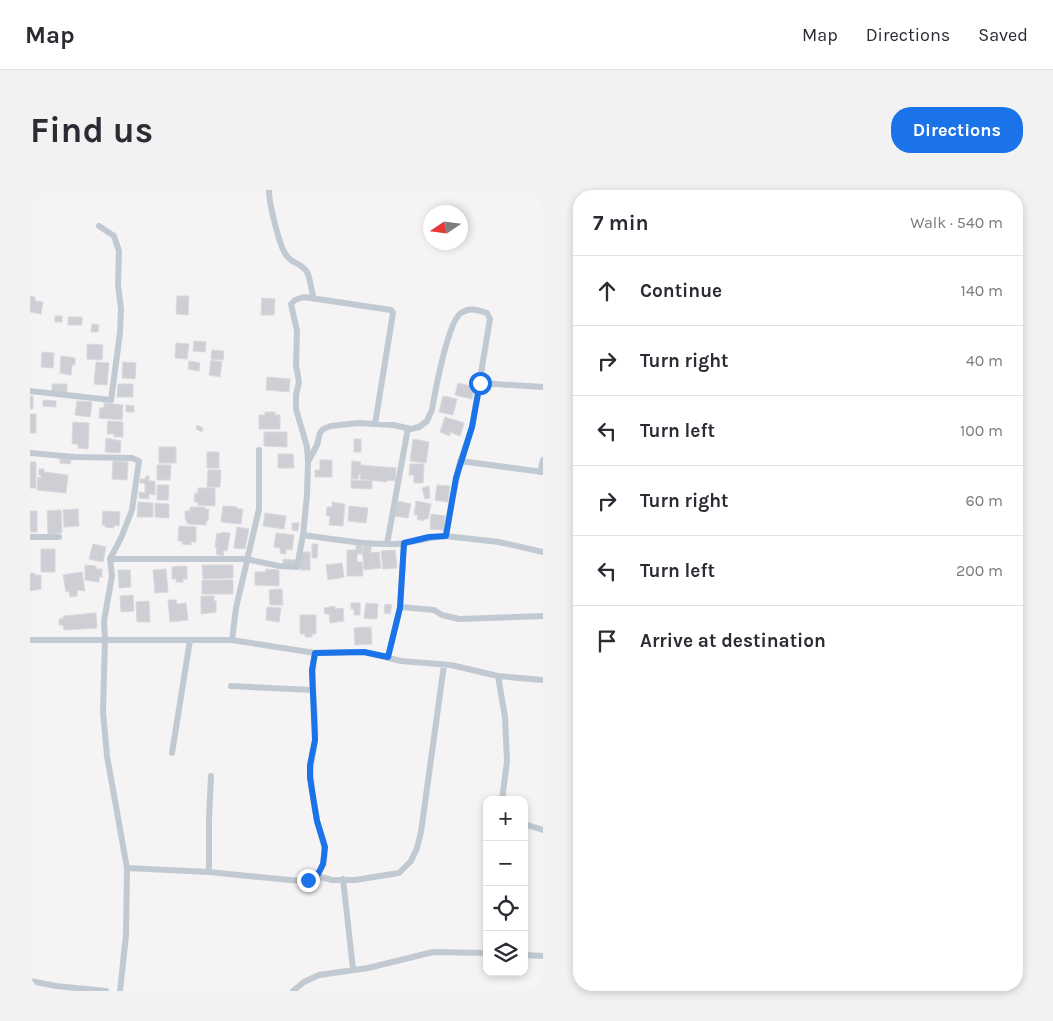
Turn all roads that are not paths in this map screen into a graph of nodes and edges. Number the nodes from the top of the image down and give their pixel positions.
1 (269, 190) edge
2 (98, 226) dead end
3 (314, 299) junction
4 (480, 383) junction
5 (543, 387) edge
6 (30, 391) edge
7 (375, 424) junction
8 (408, 428) junction
9 (259, 450) dead end
10 (30, 453) edge
11 (543, 460) edge
12 (460, 461) junction
13 (308, 462) junction
14 (542, 472) edge
15 (303, 535) junction
16 (446, 536) junction
17 (30, 537) edge
18 (59, 538) dead end
19 (404, 543) junction
20 (387, 544) junction
21 (543, 552) edge
22 (110, 559) junction
23 (246, 560) junction
24 (400, 608) junction
25 (543, 616) edge
26 (105, 639) junction
27 (30, 640) edge
28 (190, 640) junction
29 (232, 640) junction
30 (315, 653) junction
31 (388, 657) junction
32 (444, 665) junction
33 (498, 676) junction
34 (543, 680) edge
35 (231, 686) dead end
36 (312, 690) junction
37 (172, 753) dead end
38 (211, 776) dead end
39 (503, 796) edge
40 (528, 825) edge
41 (543, 830) edge
42 (127, 868) junction
43 (209, 872) junction
44 (317, 876) junction
45 (343, 879) junction
46 (483, 953) edge
47 (528, 955) edge
48 (543, 956) edge
49 (353, 969) junction
50 (30, 981) edge
51 (106, 991) edge
52 (120, 991) edge
53 (293, 991) edge

1 - 3 street
2 - 6 street
3 - 7 street
3 - 13 street
4 - 5 street
4 - 8 street
4 - 12 street
7 - 8 street
7 - 13 street
8 - 20 street
9 - 23 street
10 - 22 street
11 - 14 street
12 - 14 street
12 - 16 street
13 - 15 street
15 - 20 street
15 - 23 street
16 - 19 street
16 - 21 street
17 - 18 street
19 - 20 street
19 - 24 street
22 - 23 street
22 - 26 street
23 - 29 street
24 - 25 street
24 - 31 street
26 - 27 street
26 - 28 street
26 - 42 street
28 - 29 street
28 - 37 street
29 - 30 street
30 - 31 street
30 - 36 street
31 - 32 street
32 - 33 street
32 - 45 street
33 - 34 street
33 - 39 street
35 - 36 street
36 - 44 street
38 - 43 street
40 - 41 street
42 - 43 street
42 - 52 street
43 - 44 street
44 - 45 street
45 - 49 street
46 - 49 street
47 - 48 street
49 - 53 street
50 - 51 street

